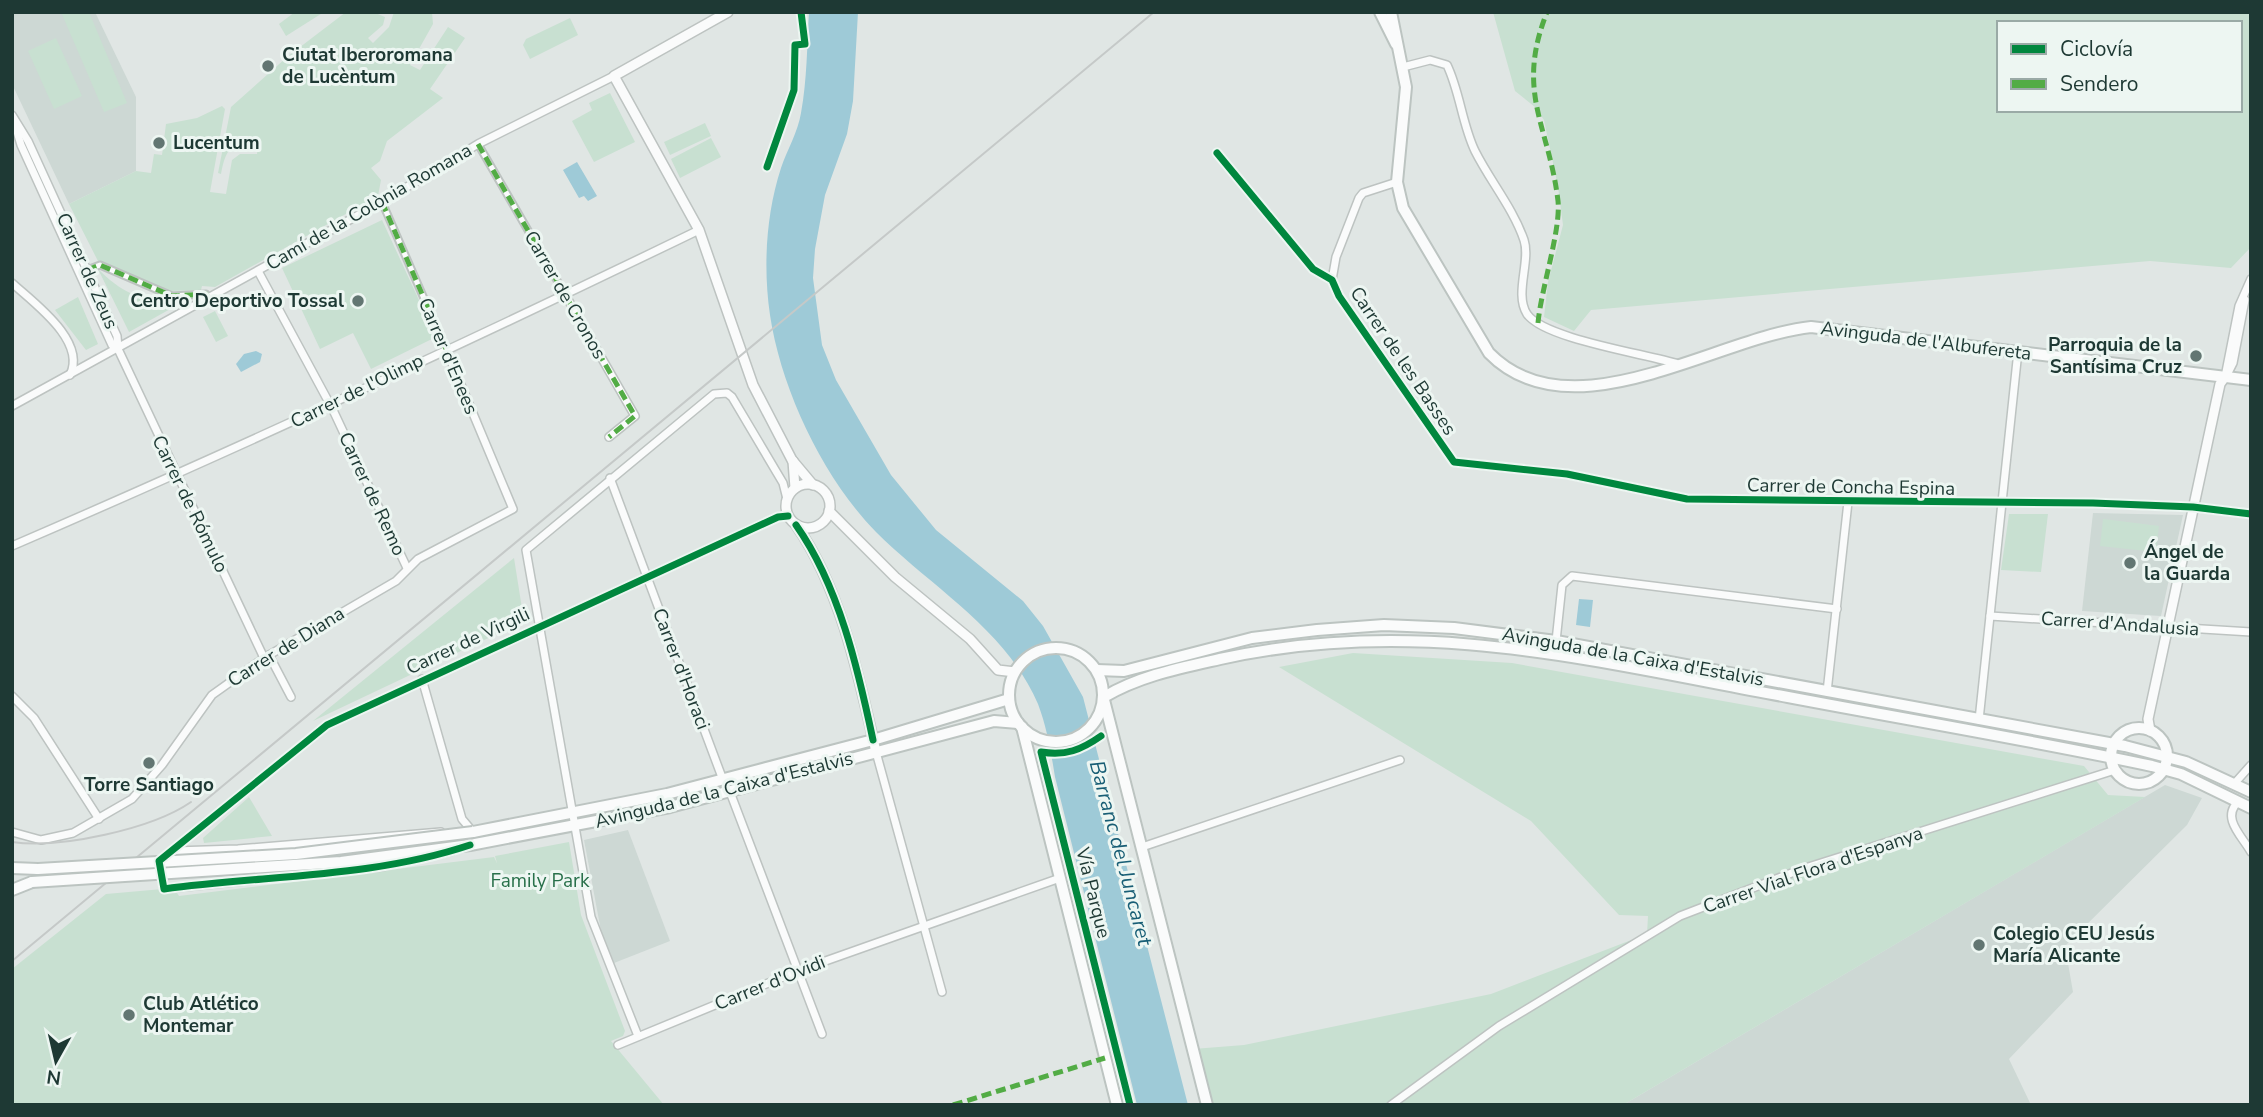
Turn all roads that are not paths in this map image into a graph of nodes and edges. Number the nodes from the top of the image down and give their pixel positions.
1 (728, 12) edge
2 (1380, 12) edge
3 (1391, 12) edge
4 (1397, 46) junction
5 (1403, 67) junction
6 (614, 76) junction
7 (12, 115) edge
8 (478, 144) junction
9 (1217, 153) dead end
10 (1397, 182) junction
11 (382, 202) junction
12 (698, 230) junction
13 (87, 270) junction
14 (258, 271) junction
15 (2251, 279) edge
16 (1332, 280) junction
17 (12, 283) edge
18 (566, 296) junction
19 (209, 299) junction
20 (118, 349) junction
21 (446, 349) junction
22 (2018, 351) junction
23 (1682, 365) junction
24 (70, 375) junction
25 (2225, 377) junction
26 (2251, 380) edge
27 (330, 405) junction
28 (12, 406) edge
29 (609, 437) dead end
30 (792, 460) junction
31 (1454, 462) joint
32 (176, 475) junction
33 (610, 478) junction
34 (813, 485) junction
35 (795, 488) junction
36 (787, 499) junction
37 (1848, 502) junction
38 (2002, 504) junction
39 (2193, 507) junction
40 (513, 509) joint
41 (829, 511) junction
42 (2251, 514) edge
43 (788, 516) junction
44 (796, 525) junction
45 (12, 546) edge
46 (407, 568) junction
47 (646, 576) junction
48 (1837, 609) junction
49 (1990, 616) junction
50 (539, 625) junction
51 (2167, 628) junction
52 (2251, 632) edge
53 (1556, 641) junction
54 (267, 656) junction
55 (1097, 670) junction
56 (1015, 672) junction
57 (422, 679) junction
58 (1827, 692) junction
59 (12, 696) edge
60 (292, 696) dead end
61 (1104, 698) junction
62 (1009, 699) junction
63 (1979, 720) junction
64 (1020, 725) junction
65 (2149, 725) junction
66 (873, 740) junction
67 (2113, 744) junction
68 (876, 752) junction
69 (2167, 756) junction
70 (2110, 757) junction
71 (1399, 760) dead end
72 (2251, 765) edge
73 (2164, 769) junction
74 (2115, 771) junction
75 (723, 780) junction
76 (2234, 784) junction
77 (730, 792) junction
78 (2251, 792) edge
79 (2238, 802) junction
80 (2251, 808) edge
81 (572, 814) junction
82 (99, 819) junction
83 (575, 827) junction
84 (12, 832) edge
85 (473, 832) junction
86 (188, 839) junction
87 (470, 845) junction
88 (1142, 847) junction
89 (172, 851) junction
90 (192, 851) junction
91 (2251, 852) edge
92 (12, 868) edge
93 (1060, 878) junction
94 (12, 890) edge
95 (923, 925) junction
96 (800, 970) junction
97 (942, 992) dead end
98 (822, 1034) dead end
99 (638, 1037) junction
100 (618, 1045) dead end
101 (1117, 1105) edge
102 (1207, 1105) edge
103 (1391, 1105) edge

1 - 6 street, Camí de la Colònia Romana
2 - 4 main road, Avinguda de l'Albufereta
3 - 4 main road, Avinguda de l'Albufereta
4 - 5 main road, Avinguda de l'Albufereta
5 - 10 main road, Avinguda de l'Albufereta
5 - 23 street
6 - 8 street, Camí de la Colònia Romana
6 - 12 street
7 - 13 street, Carrer de Zeus
7 - 20 street, Carrer de Zeus
8 - 11 street, Camí de la Colònia Romana
8 - 18 street, Carrer de Cronos
9 - 16 street, Carrer de les Basses
10 - 16 street
10 - 23 main road, Avinguda de l'Albufereta
11 - 14 street, Camí de la Colònia Romana
11 - 21 street, Carrer d'Enees
12 - 18 street, Carrer de l'Olimp
12 - 30 street
13 - 19 street
13 - 20 street, Carrer de Zeus
14 - 19 street, Camí de la Colònia Romana
14 - 27 street, Carrer de Remo
15 - 25 street
16 - 31 street, Carrer de les Basses
17 - 24 street
18 - 21 street, Carrer de l'Olimp
18 - 29 street, Carrer de Cronos
19 - 20 street, Camí de la Colònia Romana
20 - 24 street, Camí de la Colònia Romana
20 - 32 street, Carrer de Rómulo
21 - 27 street, Carrer de l'Olimp
21 - 40 street, Carrer d'Enees
22 - 23 main road, Avinguda de l'Albufereta
22 - 25 main road, Avinguda de l'Albufereta
22 - 38 street
24 - 28 street, Camí de la Colònia Romana
25 - 26 main road, Avinguda de l'Albufereta
25 - 39 street
27 - 32 street, Carrer de l'Olimp
27 - 46 street, Carrer de Remo
30 - 34 street
30 - 35 street
31 - 37 street, Carrer de Concha Espina
32 - 45 street, Carrer de l'Olimp
32 - 54 street, Carrer de Rómulo
33 - 36 street
33 - 47 street, Carrer d'Horaci
33 - 50 street
34 - 35 street
34 - 41 street
35 - 36 street
36 - 43 street
37 - 38 street, Carrer de Concha Espina
37 - 48 street
38 - 39 street, Carrer de Concha Espina
38 - 49 street
39 - 42 street, Carrer de Concha Espina
39 - 51 street
40 - 46 street, Carrer de Diana
41 - 44 street
41 - 56 street
43 - 44 street
43 - 47 street, Carrer de Virgili
44 - 66 street
46 - 54 street, Carrer de Diana
47 - 50 street, Carrer de Virgili
47 - 75 street, Carrer d'Horaci
48 - 53 street
48 - 58 street
49 - 51 street, Carrer d'Andalusia
49 - 63 street
50 - 57 street, Carrer de Virgili
50 - 81 street
51 - 52 street, Carrer d'Andalusia
51 - 65 street
53 - 55 main road, Avinguda de la Caixa d'Estalvis
53 - 58 main road, Avinguda de la Caixa d'Estalvis
54 - 60 street, Carrer de Rómulo
54 - 82 street, Carrer de Diana
55 - 56 main road
55 - 61 main road
56 - 62 main road
57 - 85 street
57 - 86 street, Carrer de Virgili
58 - 63 main road, Avinguda de la Caixa d'Estalvis
59 - 82 street
61 - 64 main road
61 - 70 main road, Avinguda de la Caixa d'Estalvis
61 - 88 main road
62 - 64 main road
62 - 66 main road, Avinguda de la Caixa d'Estalvis
63 - 67 main road, Avinguda de la Caixa d'Estalvis
64 - 68 main road, Avinguda de la Caixa d'Estalvis
64 - 93 main road
65 - 67 main road
65 - 69 main road
66 - 68 street
66 - 75 main road, Avinguda de la Caixa d'Estalvis
67 - 69 main road, Avinguda de la Caixa d'Estalvis
67 - 70 main road
68 - 77 main road, Avinguda de la Caixa d'Estalvis
68 - 95 street
69 - 73 main road
69 - 76 main road, Avinguda de la Caixa d'Estalvis
70 - 73 main road, Avinguda de la Caixa d'Estalvis
70 - 74 main road
71 - 88 street
72 - 76 street
73 - 74 main road
73 - 79 main road, Avinguda de la Caixa d'Estalvis
74 - 103 street, Carrer Vial Flora d'Espanya
75 - 81 main road, Avinguda de la Caixa d'Estalvis
76 - 78 main road, Avinguda de la Caixa d'Estalvis
77 - 83 main road, Avinguda de la Caixa d'Estalvis
77 - 96 street
79 - 80 main road, Avinguda de la Caixa d'Estalvis
79 - 91 street
81 - 83 street
81 - 85 main road, Avinguda de la Caixa d'Estalvis
82 - 84 street, Carrer de Diana
83 - 87 main road, Avinguda de la Caixa d'Estalvis
83 - 99 street
85 - 90 street, Avinguda de la Caixa d'Estalvis
85 - 92 main road, Avinguda de la Caixa d'Estalvis, bridge
86 - 89 street, Carrer de Virgili
86 - 90 street
87 - 89 street, Avinguda de la Caixa d'Estalvis
87 - 94 main road, Avinguda de la Caixa d'Estalvis, bridge
88 - 102 main road
89 - 90 street, Avinguda de la Caixa d'Estalvis
93 - 95 street
93 - 101 main road
95 - 96 street, Carrer d'Ovidi
95 - 97 street
96 - 98 street
96 - 99 street, Carrer d'Ovidi
99 - 100 street, Carrer d'Ovidi

